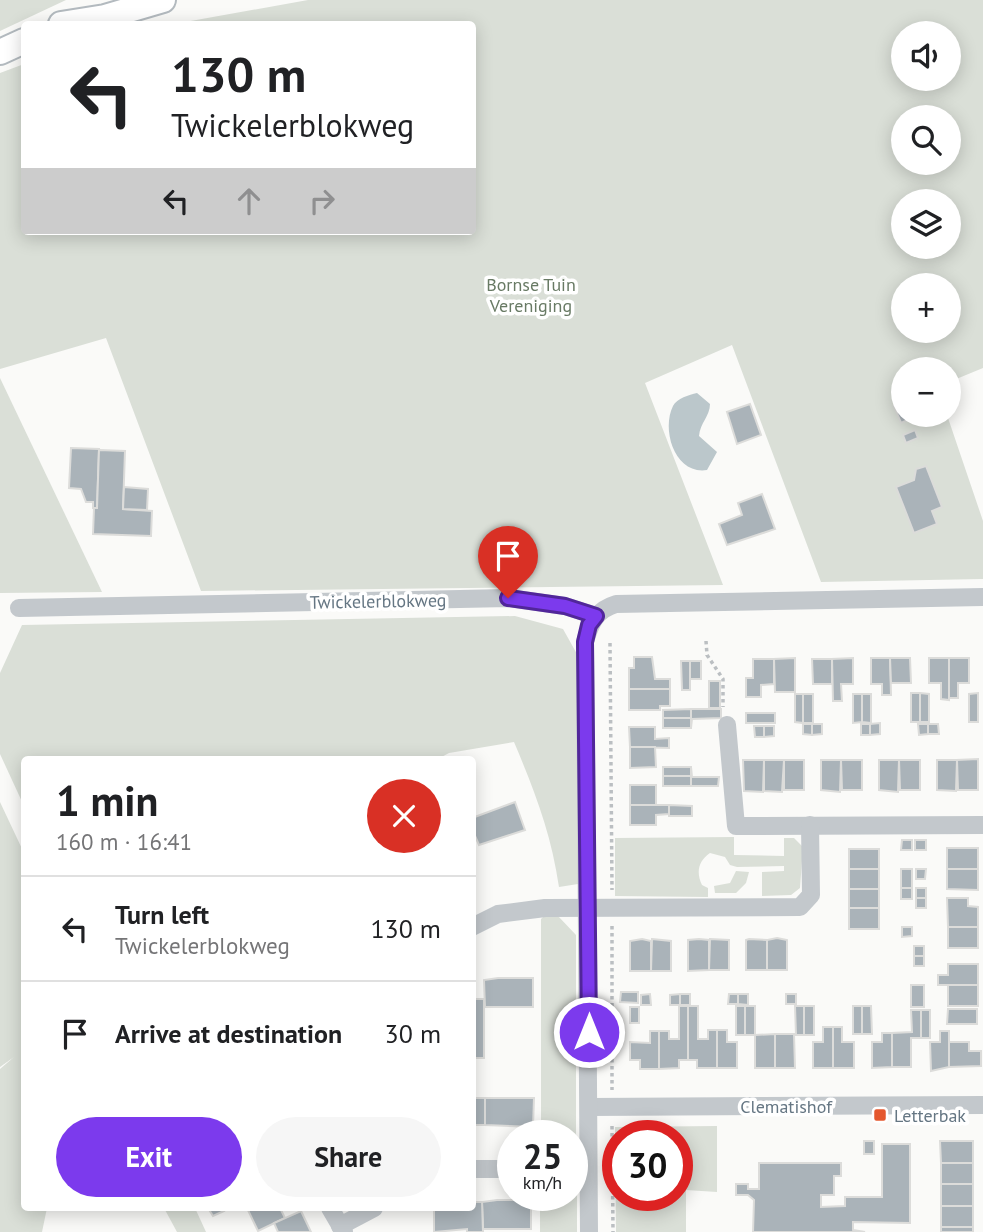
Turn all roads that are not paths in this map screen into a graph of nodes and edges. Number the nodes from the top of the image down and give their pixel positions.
1 (100, 0) edge
2 (163, 0) edge
3 (66, 21) edge
4 (80, 21) edge
5 (21, 42) edge
6 (0, 52) edge
7 (983, 597) edge
8 (19, 608) dead end
9 (596, 616) junction
10 (727, 724) road end
11 (810, 825) junction
12 (983, 825) edge
13 (589, 908) junction
14 (476, 925) edge
15 (983, 1105) edge
16 (589, 1107) junction
17 (476, 1169) edge
18 (497, 1169) edge
19 (332, 1211) edge
20 (369, 1211) edge
21 (342, 1229) edge
22 (589, 1232) edge

1 - 3 main road
2 - 4 main road
5 - 6 main road
7 - 9 street
8 - 9 street, Twickelerblokweg
9 - 13 street
10 - 11 street
11 - 12 street
11 - 13 street
13 - 14 street
13 - 16 street
15 - 16 street, Clematishof
16 - 22 street
17 - 18 street
19 - 21 street
20 - 21 street

